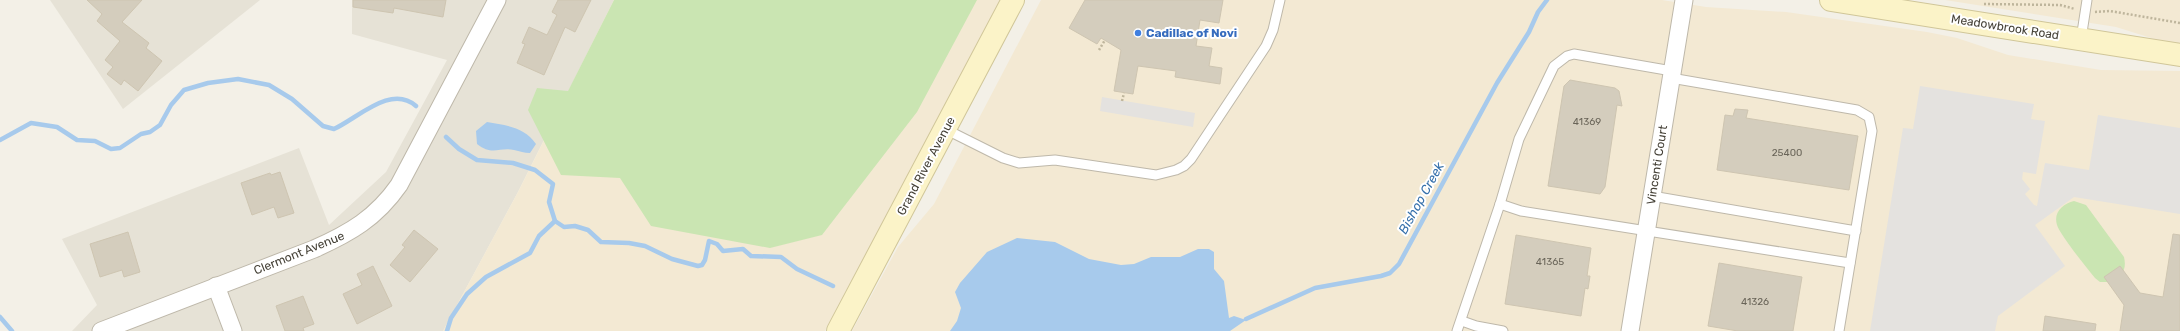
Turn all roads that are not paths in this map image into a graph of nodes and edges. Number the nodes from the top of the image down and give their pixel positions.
1 (497, 0) edge
2 (1013, 0) edge
3 (1280, 0) edge
4 (1684, 0) edge
5 (1831, 0) edge
6 (2087, 0) edge
7 (1861, 2) edge
8 (2081, 39) junction
9 (2180, 55) edge
10 (1672, 74) junction
11 (945, 129) junction
12 (1652, 196) junction
13 (1500, 204) junction
14 (1646, 230) junction
15 (1856, 231) junction
16 (1850, 263) junction
17 (216, 286) junction
18 (1462, 321) junction
19 (101, 331) edge
20 (233, 331) edge
21 (838, 331) edge
22 (1458, 331) edge
23 (1503, 331) edge
24 (1630, 331) edge
25 (1839, 331) edge

1 - 17 street, Clermont Avenue
2 - 11 main road, Grand River Avenue
3 - 11 lane
4 - 10 street, Vincenti Court
5 - 7 main road, Meadowbrook Road
6 - 8 lane
7 - 8 main road, Meadowbrook Road
8 - 9 main road, Meadowbrook Road
10 - 12 street, Vincenti Court
10 - 13 lane
10 - 15 lane
11 - 21 main road, Grand River Avenue
12 - 14 street, Vincenti Court
12 - 15 lane
13 - 14 lane
13 - 18 lane
14 - 16 lane
14 - 24 street, Vincenti Court
15 - 16 lane
16 - 25 lane
17 - 19 street, Clermont Avenue
17 - 20 street
18 - 22 lane
18 - 23 lane

